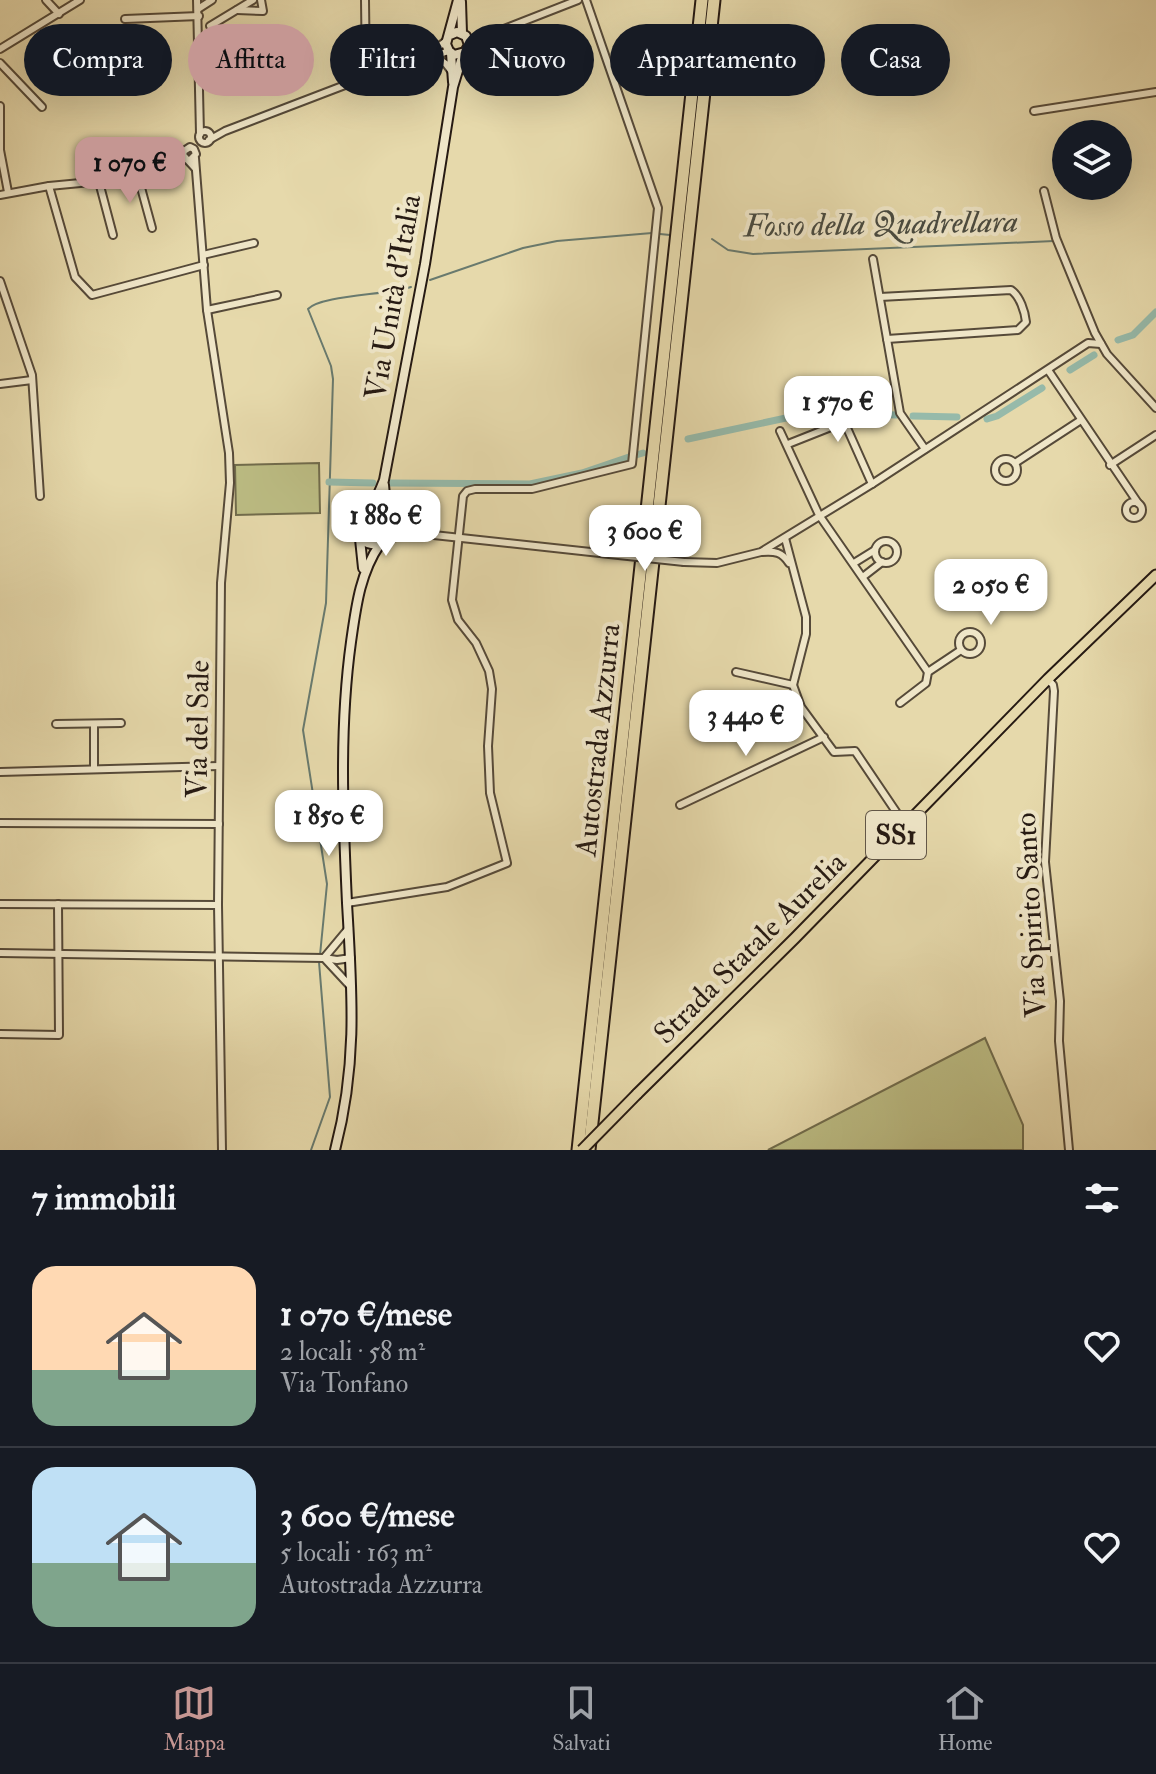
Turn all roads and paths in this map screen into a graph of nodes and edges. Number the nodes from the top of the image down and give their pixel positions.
1 (46, 0) edge
2 (80, 0) edge
3 (197, 0) edge
4 (212, 0) edge
5 (253, 0) edge
6 (261, 0) edge
7 (365, 0) edge
8 (460, 0) edge
9 (578, 0) edge
10 (586, 0) edge
11 (702, 0) edge
12 (714, 0) edge
13 (237, 10) junction
14 (198, 12) junction
15 (59, 14) junction
16 (125, 19) dead end
17 (198, 24) edge
18 (213, 24) edge
19 (365, 24) edge
20 (463, 24) edge
21 (517, 24) edge
22 (460, 36) edge
23 (448, 38) junction
24 (444, 41) edge
25 (0, 49) edge
26 (460, 51) edge
27 (450, 52) junction
28 (444, 54) edge
29 (0, 63) edge
30 (444, 63) edge
31 (460, 68) edge
32 (452, 74) junction
33 (453, 87) junction
34 (330, 91) edge
35 (1156, 92) edge
36 (199, 96) edge
37 (0, 106) edge
38 (42, 107) dead end
39 (1034, 111) dead end
40 (205, 136) junction
41 (190, 155) junction
42 (137, 173) junction
43 (99, 182) junction
44 (49, 186) junction
45 (1044, 191) dead end
46 (8, 192) junction
47 (0, 195) edge
48 (152, 228) dead end
49 (113, 235) dead end
50 (254, 243) dead end
51 (203, 255) junction
52 (873, 259) dead end
53 (204, 265) junction
54 (0, 281) edge
55 (2, 294) edge
56 (277, 295) dead end
57 (880, 297) junction
58 (207, 310) junction
59 (887, 339) junction
60 (1101, 344) junction
61 (1048, 370) junction
62 (32, 380) junction
63 (0, 384) edge
64 (1156, 408) edge
65 (1081, 420) junction
66 (780, 431) dead end
67 (1156, 435) edge
68 (788, 444) junction
69 (925, 449) junction
70 (1015, 463) dead end
71 (1110, 465) junction
72 (384, 480) junction
73 (872, 484) junction
74 (40, 496) dead end
75 (1138, 503) dead end
76 (366, 511) junction
77 (819, 515) junction
78 (389, 519) junction
79 (415, 533) junction
80 (459, 537) junction
81 (785, 538) junction
82 (360, 539) junction
83 (383, 542) junction
84 (875, 549) junction
85 (761, 552) junction
86 (882, 562) junction
87 (854, 563) junction
88 (364, 573) junction
89 (795, 573) junction
90 (1156, 575) edge
91 (864, 576) junction
92 (961, 650) dead end
93 (736, 672) dead end
94 (928, 672) junction
95 (1048, 679) junction
96 (793, 685) junction
97 (900, 703) dead end
98 (121, 723) dead end
99 (56, 724) dead end
100 (94, 724) junction
101 (824, 737) junction
102 (219, 766) junction
103 (94, 769) junction
104 (0, 772) edge
105 (680, 805) dead end
106 (0, 823) edge
107 (219, 824) junction
108 (905, 825) junction
109 (347, 903) junction
110 (0, 904) edge
111 (58, 904) junction
112 (218, 905) junction
113 (349, 928) junction
114 (0, 953) edge
115 (58, 954) junction
116 (218, 958) junction
117 (324, 958) junction
118 (351, 958) junction
119 (351, 987) junction
120 (0, 1034) edge
121 (222, 1150) edge
122 (335, 1150) edge
123 (580, 1150) edge
124 (589, 1150) edge
125 (1069, 1150) edge

1 - 15 street
2 - 15 street
3 - 14 street
4 - 14 street
5 - 13 street
6 - 13 street
7 - 19 street
8 - 20 main road
8 - 23 main road
9 - 21 street
10 - 80 street
11 - 123 highway, Autostrada Azzurra
12 - 124 highway, Autostrada Azzurra
13 - 18 street
14 - 16 street
14 - 17 street
15 - 25 street
22 - 23 main road
23 - 24 street
23 - 27 main road
26 - 27 main road
27 - 28 street
27 - 32 main road
29 - 38 street
30 - 32 street
31 - 33 main road
32 - 33 main road
33 - 72 main road, Via Unità d'Italia
34 - 40 street
35 - 39 street
36 - 40 street
37 - 46 street
40 - 41 street
41 - 42 street
41 - 51 street, Via del Sale
42 - 43 street
42 - 48 street
43 - 44 street
43 - 49 street
44 - 46 street
44 - 53 street
45 - 60 street
46 - 47 street
50 - 51 street
51 - 53 street, Via del Sale
52 - 57 street
53 - 58 street, Via del Sale
54 - 55 street
55 - 62 street
56 - 58 street
57 - 59 street
57 - 59 street
58 - 102 street, Via del Sale
59 - 69 street
60 - 61 street
60 - 64 street
61 - 65 street
61 - 69 street
62 - 63 street
62 - 74 street
65 - 70 street
65 - 71 street
66 - 68 street
67 - 71 street
68 - 73 street
68 - 77 street
69 - 73 street
71 - 75 street
72 - 76 main road, Via Unità d'Italia
72 - 78 main road
73 - 77 street
76 - 78 main road
76 - 82 main road
77 - 81 street
77 - 87 street
78 - 79 street
78 - 83 main road
79 - 80 street
79 - 83 street
80 - 85 street, bridge
80 - 109 street
81 - 85 street
81 - 89 street
82 - 83 main road
82 - 88 main road
83 - 88 main road
84 - 86 street
84 - 86 street
84 - 87 street
85 - 89 street
86 - 91 street
87 - 91 street
88 - 109 main road
89 - 96 street
90 - 95 main road, Strada Statale Aurelia / SS1
91 - 94 street
92 - 94 street
93 - 96 street
94 - 97 street
95 - 108 main road, Strada Statale Aurelia / SS1
95 - 125 street, Via Spirito Santo
96 - 101 street
98 - 100 street
99 - 100 street
100 - 103 street
101 - 105 street
101 - 108 street
102 - 103 street
102 - 107 street, Via del Sale
103 - 104 street
106 - 107 street
107 - 112 street, Via del Sale
108 - 123 main road, Strada Statale Aurelia / SS1, bridge
109 - 113 main road
110 - 111 street
111 - 112 street
111 - 115 street
112 - 116 street, Via del Sale
113 - 117 street
113 - 118 main road
114 - 115 street
115 - 116 street
115 - 120 street
116 - 117 street
116 - 121 street, Via del Sale
117 - 118 street
117 - 119 street
118 - 119 main road
119 - 122 main road

